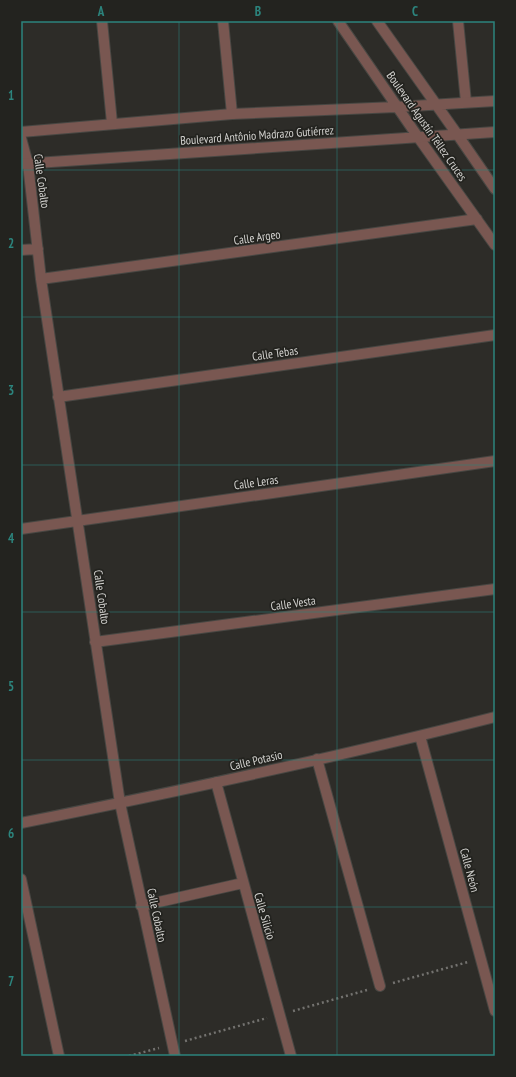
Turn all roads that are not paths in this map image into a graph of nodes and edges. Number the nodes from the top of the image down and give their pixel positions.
1 (102, 21) edge
2 (224, 21) edge
3 (338, 21) edge
4 (377, 21) edge
5 (458, 21) edge
6 (495, 101) edge
7 (466, 102) junction
8 (437, 104) junction
9 (396, 107) junction
10 (232, 114) junction
11 (112, 123) junction
12 (21, 132) edge
13 (495, 132) edge
14 (457, 134) junction
15 (418, 137) junction
16 (21, 138) edge
17 (24, 164) edge
18 (495, 189) edge
19 (477, 220) junction
20 (495, 245) edge
21 (38, 249) junction
22 (21, 250) edge
23 (41, 280) junction
24 (495, 335) edge
25 (58, 397) junction
26 (495, 461) edge
27 (78, 521) junction
28 (21, 529) edge
29 (495, 589) edge
30 (95, 642) junction
31 (495, 717) edge
32 (420, 736) junction
33 (317, 759) junction
34 (216, 782) junction
35 (120, 803) junction
36 (21, 823) edge
37 (21, 879) edge
38 (243, 883) junction
39 (141, 906) junction
40 (380, 986) road end
41 (495, 1011) edge
42 (59, 1056) edge
43 (175, 1056) edge
44 (291, 1056) edge

1 - 11 street
2 - 10 street
3 - 9 street, Boulevard Agustín Téllez Cruces
4 - 8 street, Boulevard Agustín Téllez Cruces
5 - 7 street
6 - 7 street, Boulevard Antônio Madrazo Gutiérrez
7 - 8 street, Boulevard Antônio Madrazo Gutiérrez
8 - 9 street, Boulevard Antônio Madrazo Gutiérrez
8 - 14 street, Boulevard Agustín Téllez Cruces
9 - 10 street, Boulevard Antônio Madrazo Gutiérrez
9 - 15 street, Boulevard Agustín Téllez Cruces
10 - 11 street, Boulevard Antônio Madrazo Gutiérrez
11 - 12 street, Boulevard Antônio Madrazo Gutiérrez
13 - 14 street, Boulevard Antônio Madrazo Gutiérrez
14 - 15 street, Boulevard Antônio Madrazo Gutiérrez
14 - 18 street, Boulevard Agustín Téllez Cruces
15 - 17 street, Boulevard Antônio Madrazo Gutiérrez
15 - 19 street, Boulevard Agustín Téllez Cruces
16 - 17 street, Calle Cobalto
17 - 21 street, Calle Cobalto
19 - 20 street, Boulevard Agustín Téllez Cruces
19 - 23 street, Calle Argeo
21 - 22 street
21 - 23 street, Calle Cobalto
23 - 25 street, Calle Cobalto
24 - 25 street, Calle Tebas
25 - 27 street, Calle Cobalto
26 - 27 street, Calle Leras
27 - 28 street, Calle Leras
27 - 30 street, Calle Cobalto
29 - 30 street, Calle Vesta
30 - 35 street, Calle Cobalto
31 - 32 street, Calle Potasio
32 - 33 street, Calle Potasio
32 - 41 street, Calle Neón
33 - 34 street, Calle Potasio
33 - 40 street
34 - 35 street, Calle Potasio
34 - 38 street, Calle Silicio
35 - 36 street, Calle Potasio
35 - 39 street, Calle Cobalto
37 - 42 street
38 - 39 street
38 - 44 street, Calle Silicio
39 - 43 street, Calle Cobalto

